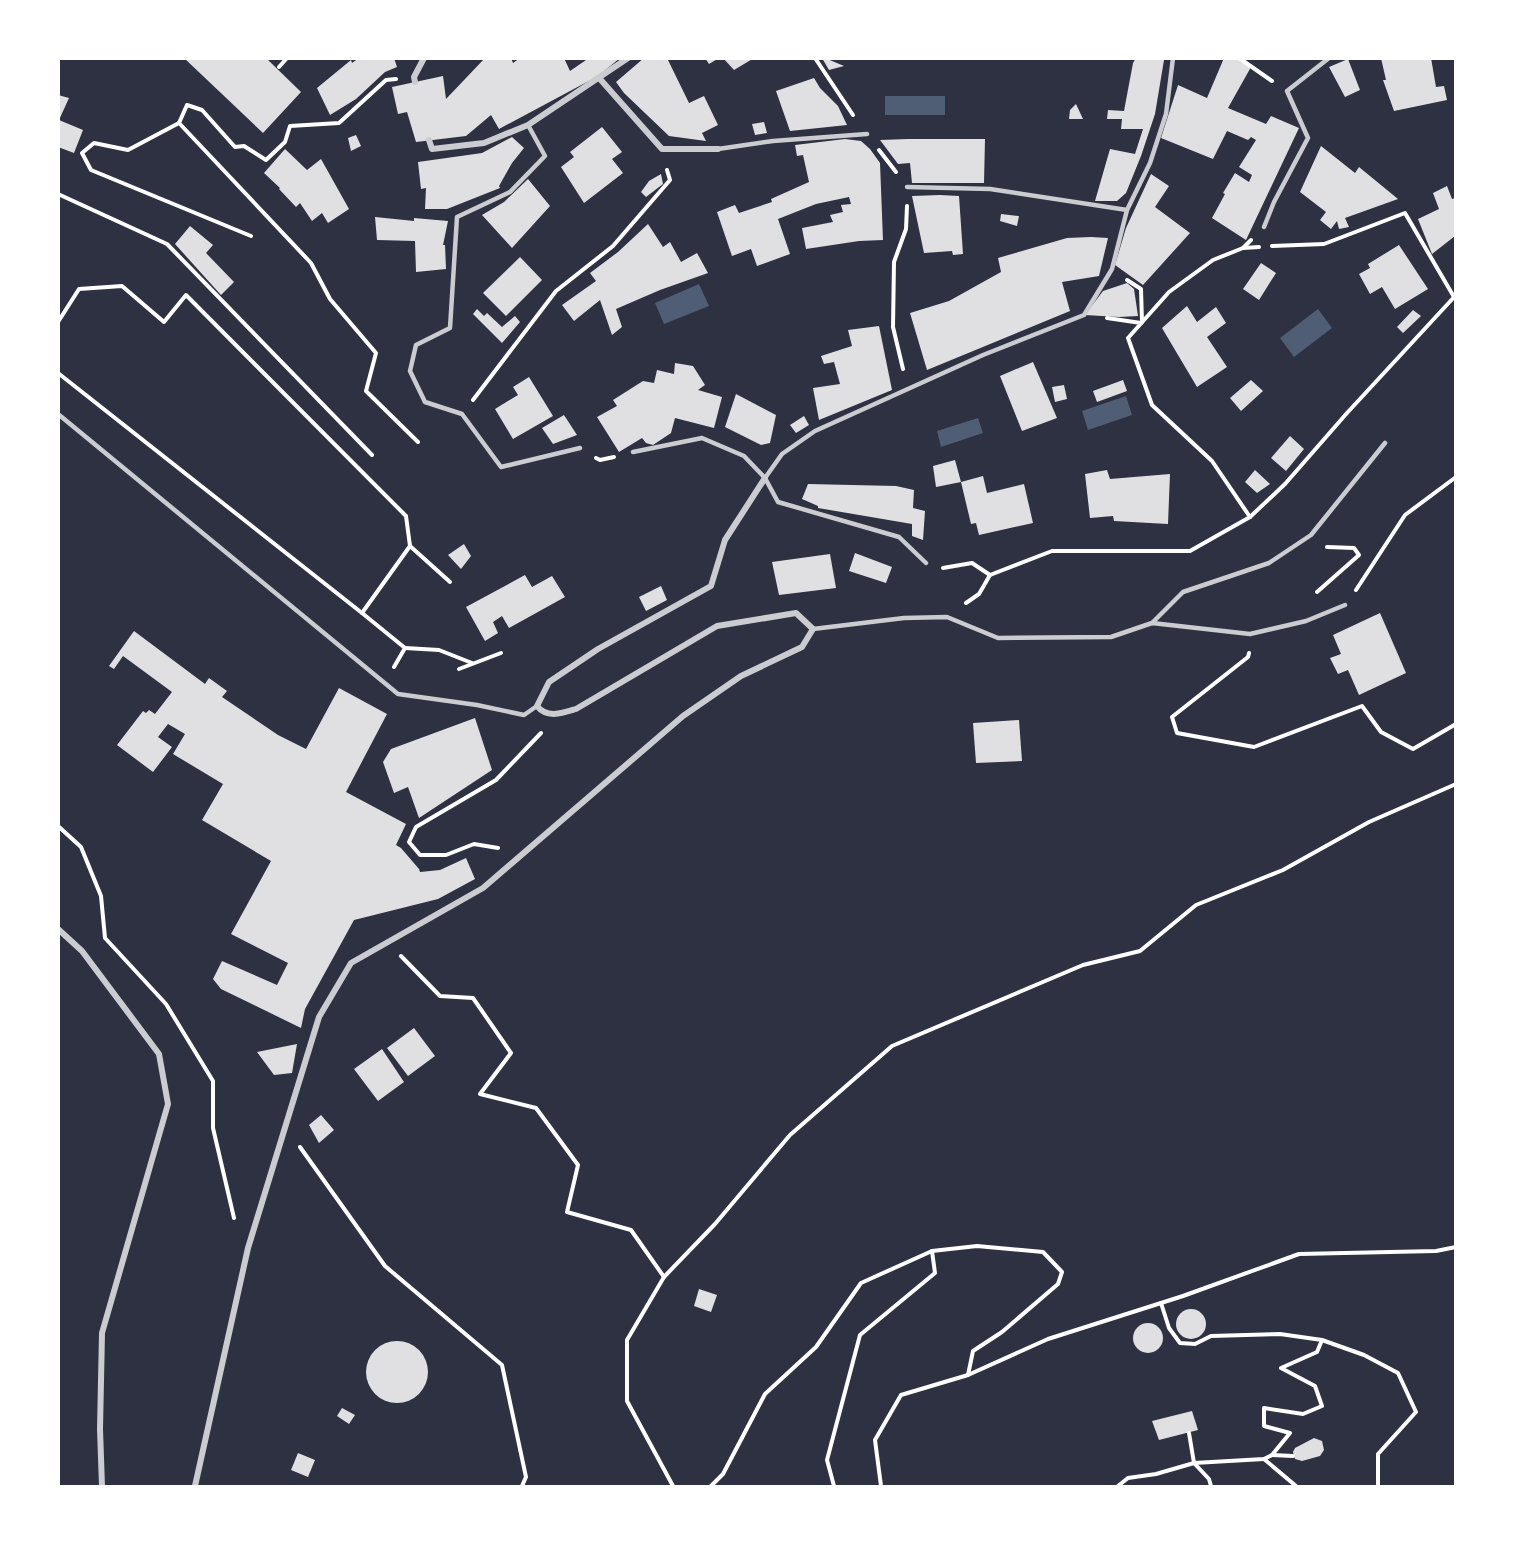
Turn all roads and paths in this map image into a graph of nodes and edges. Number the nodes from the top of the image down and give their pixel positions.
1 (287, 58) edge
2 (424, 58) edge
3 (628, 58) edge
4 (814, 58) edge
5 (1173, 58) edge
6 (1239, 58) edge
7 (1329, 58) edge
8 (279, 67) dead end
9 (600, 79) junction
10 (415, 80) joint
11 (1287, 91) junction
12 (179, 123) junction
13 (528, 126) junction
14 (867, 134) junction
15 (429, 140) dead end
16 (718, 148) joint
17 (670, 180) dead end
18 (907, 187) junction
19 (58, 194) edge
20 (1127, 210) junction
21 (1264, 227) joint
22 (251, 236) dead end
23 (1243, 248) junction
24 (1112, 269) junction
25 (1455, 296) edge
26 (1084, 315) junction
27 (58, 322) edge
28 (1142, 323) junction
29 (58, 373) edge
30 (907, 388) junction
31 (58, 414) edge
32 (462, 414) junction
33 (418, 442) dead end
34 (1385, 442) dead end
35 (580, 448) joint
36 (633, 452) joint
37 (372, 455) dead end
38 (1455, 477) edge
39 (765, 478) junction
40 (1250, 517) junction
41 (1311, 534) junction
42 (410, 546) junction
43 (926, 563) joint
44 (990, 575) junction
45 (450, 582) dead end
46 (1345, 605) joint
47 (362, 613) junction
48 (947, 617) junction
49 (1306, 621) junction
50 (1152, 623) junction
51 (813, 629) junction
52 (1250, 634) junction
53 (405, 648) junction
54 (501, 653) dead end
55 (472, 663) junction
56 (459, 669) dead end
57 (383, 682) junction
58 (537, 706) junction
59 (554, 715) junction
60 (1455, 724) edge
61 (1455, 784) edge
62 (515, 860) junction
63 (58, 929) edge
64 (394, 949) dead end
65 (285, 1127) junction
66 (1455, 1247) edge
67 (932, 1251) junction
68 (664, 1277) junction
69 (1161, 1303) junction
70 (1322, 1340) junction
71 (968, 1375) junction
72 (1189, 1433) dead end
73 (1272, 1455) junction
74 (1293, 1456) dead end
75 (1264, 1460) junction
76 (1194, 1463) junction
77 (102, 1486) edge
78 (195, 1486) edge
79 (522, 1486) edge
80 (673, 1486) edge
81 (711, 1486) edge
82 (834, 1486) edge
83 (881, 1486) edge
84 (1118, 1486) edge
85 (1211, 1486) edge
86 (1296, 1486) edge
87 (1378, 1486) edge

1 - 8 path
2 - 10 street
3 - 9 street
4 - 14 path
5 - 20 lane
6 - 11 path
7 - 11 lane
9 - 13 street
9 - 16 street
10 - 12 path
11 - 21 lane
12 - 22 path
12 - 33 path
13 - 15 street
13 - 32 lane
14 - 16 lane
14 - 18 path
17 - 32 path
18 - 20 lane
18 - 30 path
19 - 37 path
20 - 24 lane
21 - 23 path
23 - 25 path
23 - 28 path
24 - 26 lane
24 - 28 path
25 - 40 path
26 - 28 path
26 - 30 lane
27 - 42 path
28 - 40 path
29 - 47 path
30 - 39 lane
31 - 57 lane
32 - 35 lane
34 - 41 lane
35 - 36 path
36 - 39 lane
38 - 46 path
39 - 43 lane
39 - 58 street
40 - 44 path
41 - 49 path
41 - 50 lane
42 - 45 path
42 - 47 path
43 - 44 path
44 - 48 path
46 - 49 lane
47 - 53 path
48 - 50 lane
48 - 51 lane
49 - 52 lane
50 - 52 lane
51 - 59 street
51 - 62 street
52 - 60 path
53 - 55 path
53 - 57 path
54 - 55 path
55 - 56 path
57 - 58 lane
58 - 59 street
59 - 62 path
61 - 68 path
62 - 65 street
63 - 77 street
64 - 68 path
65 - 78 street
65 - 79 path
66 - 69 path
67 - 71 path
67 - 81 path
67 - 82 path
68 - 80 path
69 - 70 path
69 - 71 path
70 - 73 path
70 - 87 path
71 - 83 path
72 - 76 path
73 - 74 path
73 - 75 path
75 - 76 path
75 - 86 path
76 - 84 path
76 - 85 path

